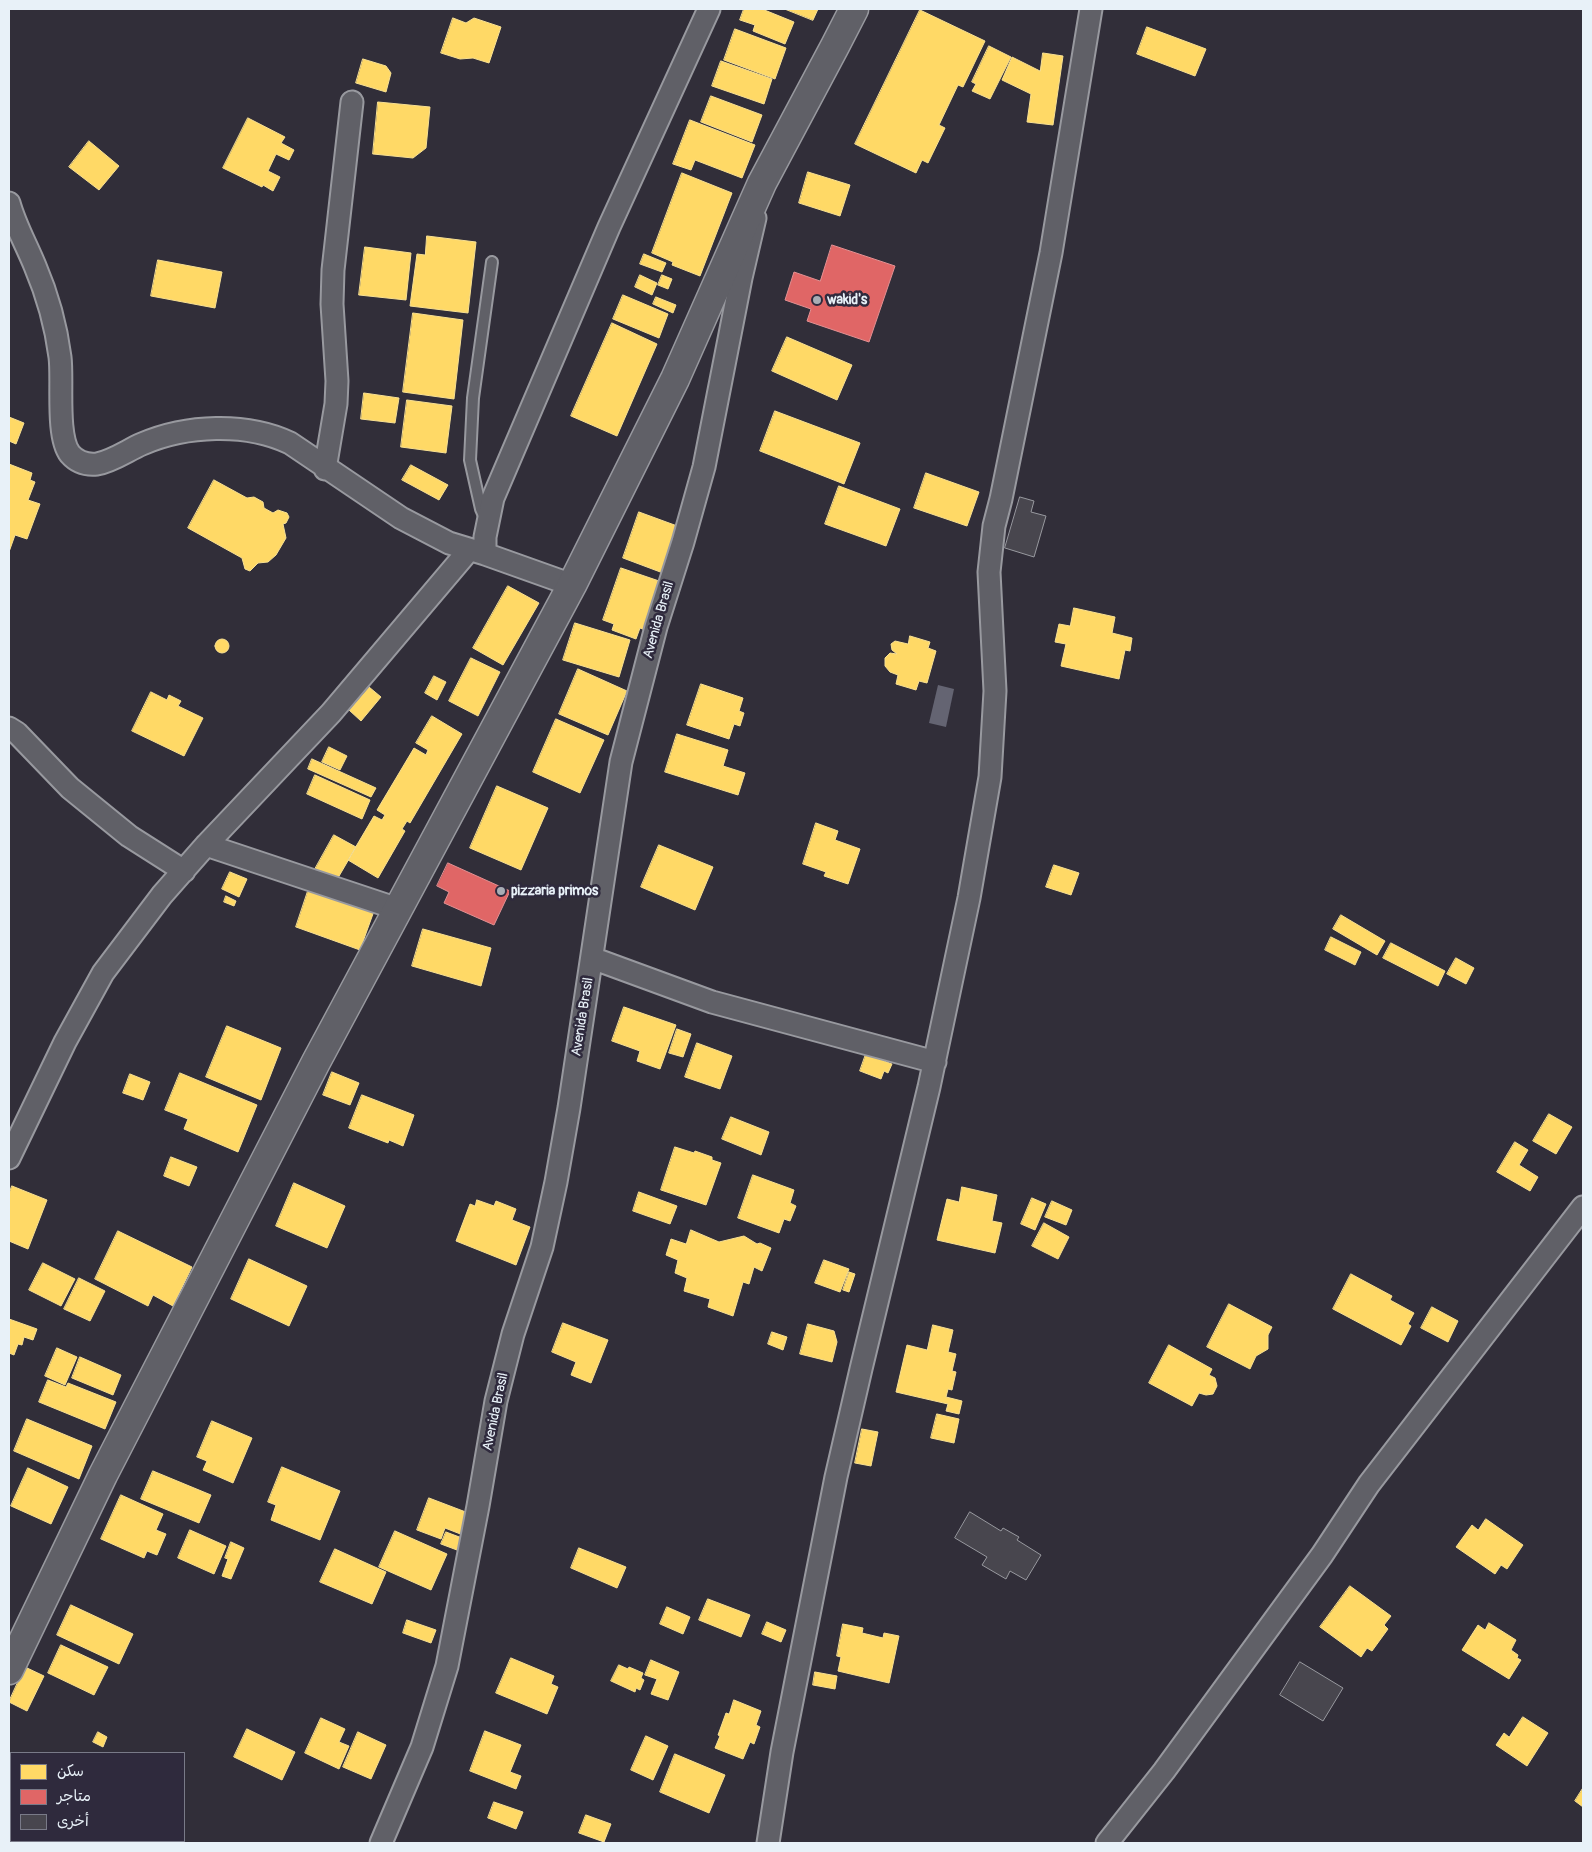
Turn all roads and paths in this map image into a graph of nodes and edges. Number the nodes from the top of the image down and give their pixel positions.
1 (709, 9) edge
2 (854, 9) edge
3 (1091, 9) edge
4 (352, 102) dead end
5 (762, 183) junction
6 (9, 203) edge
7 (492, 262) dead end
8 (325, 468) junction
9 (487, 523) junction
10 (477, 552) junction
11 (572, 585) junction
12 (9, 728) edge
13 (206, 845) junction
14 (184, 871) junction
15 (398, 909) junction
16 (592, 958) junction
17 (935, 1062) junction
18 (9, 1158) edge
19 (1583, 1207) edge
20 (9, 1670) edge
21 (381, 1843) edge
22 (768, 1843) edge
23 (1107, 1843) edge

1 - 9 street
2 - 5 main road
3 - 17 street
4 - 8 street
5 - 11 main road
5 - 16 street, Avenida Brasil
6 - 8 street
7 - 9 lane
8 - 10 street
9 - 10 street
10 - 11 street
10 - 13 street
11 - 15 main road
12 - 14 street
13 - 14 street
13 - 15 street
14 - 18 street
15 - 20 main road
16 - 17 street
16 - 21 street, Avenida Brasil
17 - 22 street
19 - 23 street

